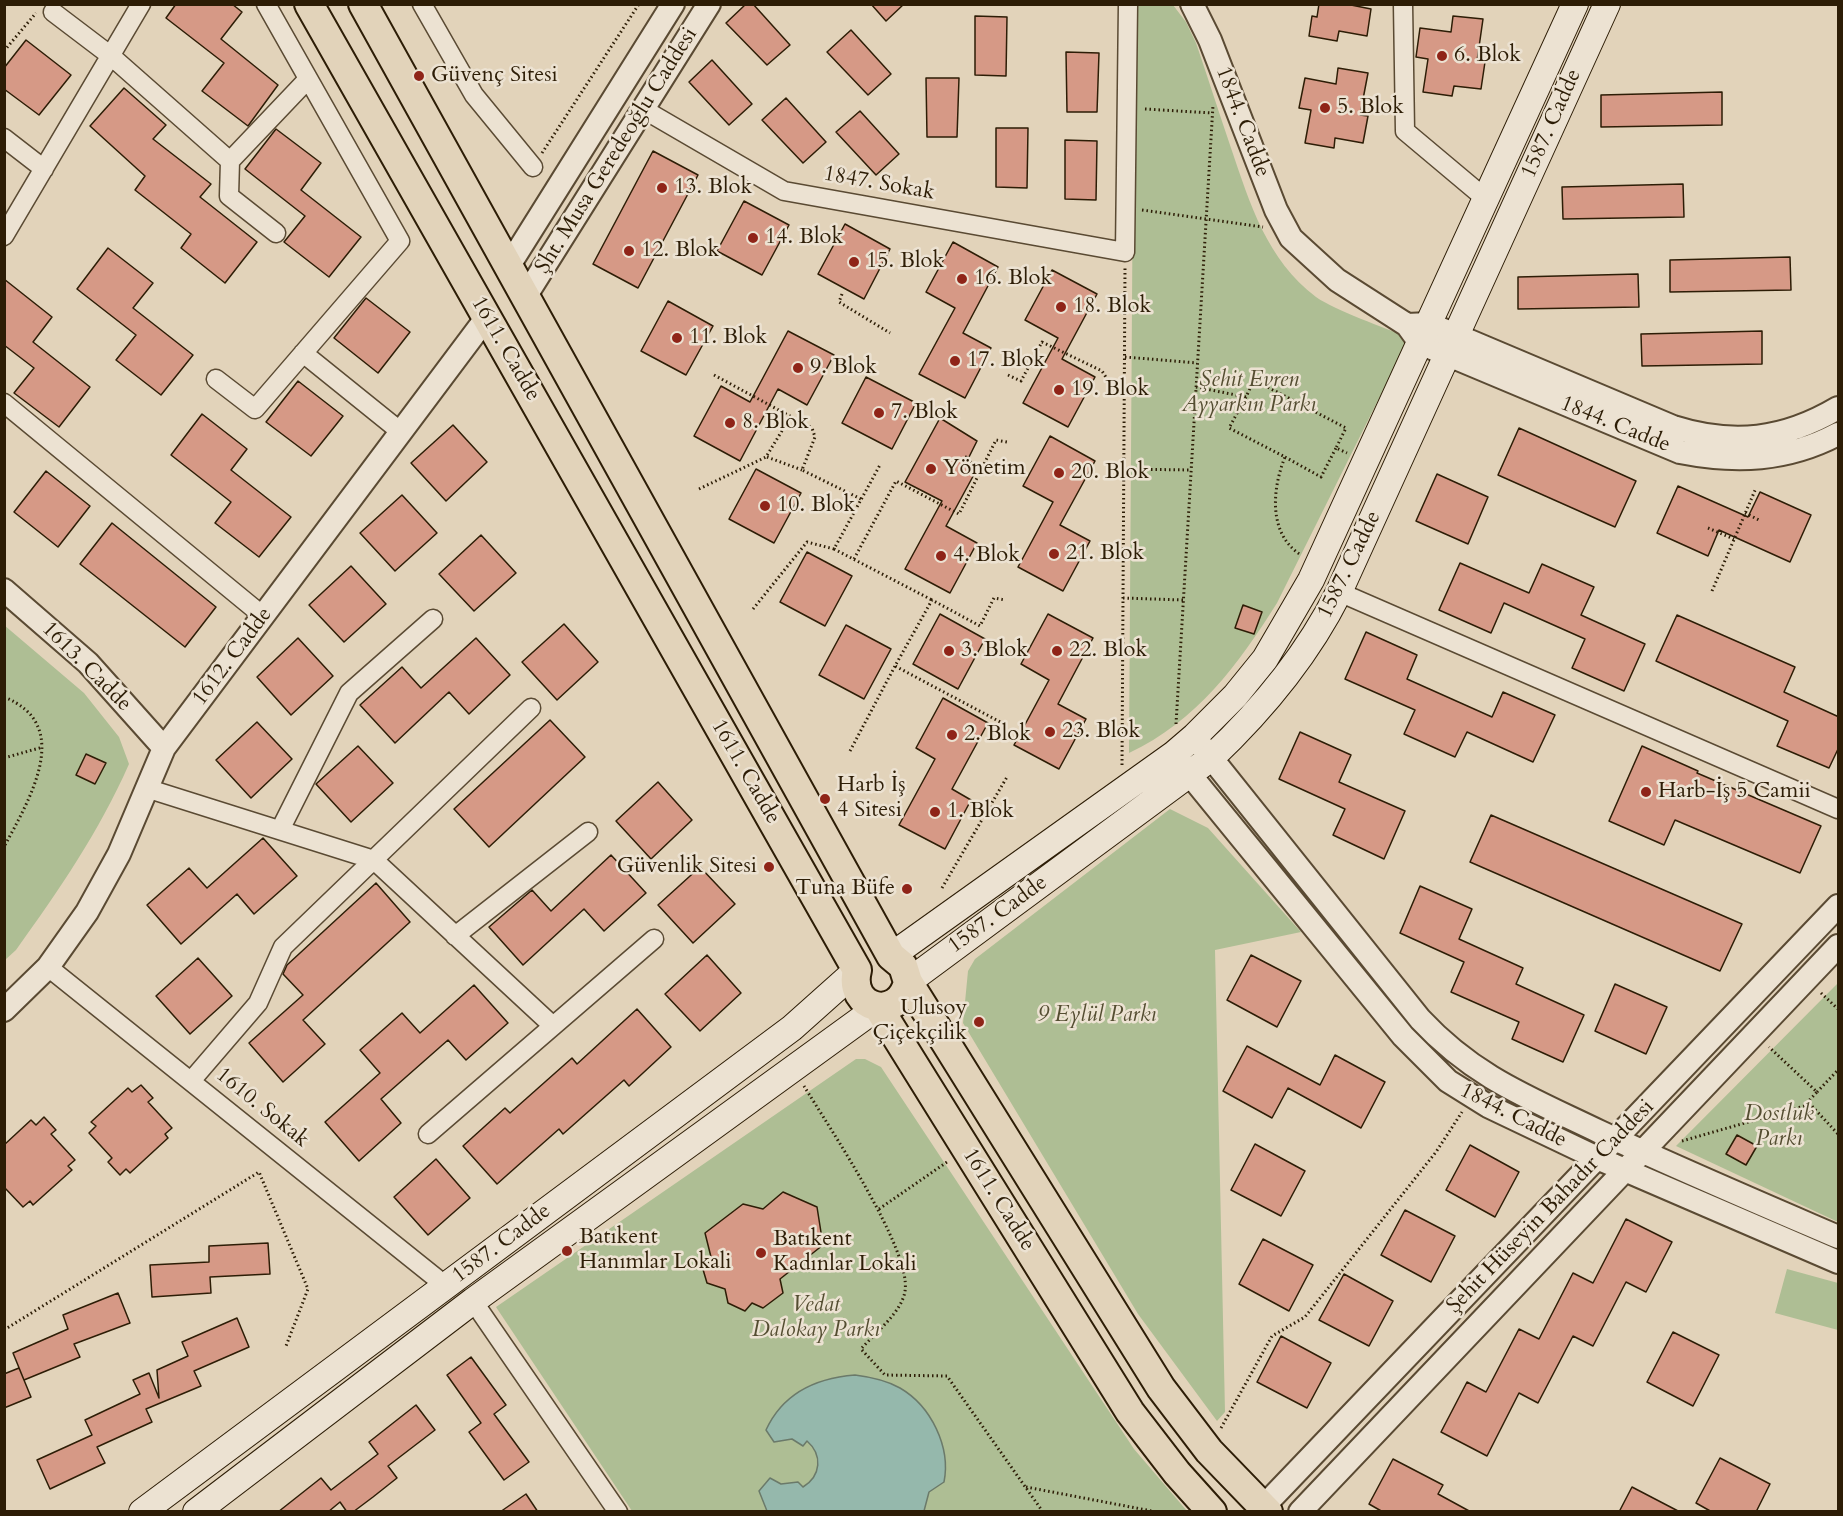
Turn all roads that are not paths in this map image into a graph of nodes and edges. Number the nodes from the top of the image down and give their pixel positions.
1 (141, 4) edge
2 (266, 4) edge
3 (309, 4) edge
4 (363, 4) edge
5 (422, 4) edge
6 (673, 4) edge
7 (709, 4) edge
8 (1128, 4) edge
9 (1192, 4) edge
10 (1403, 4) edge
11 (1575, 4) edge
12 (1606, 4) edge
13 (53, 12) road end
14 (111, 56) junction
15 (309, 79) junction
16 (643, 109) junction
17 (4, 138) edge
18 (230, 161) junction
19 (533, 167) road end
20 (44, 169) junction
21 (1486, 199) junction
22 (276, 233) dead end
23 (4, 236) edge
24 (508, 267) junction
25 (525, 297) junction
26 (487, 317) junction
27 (1419, 330) junction
28 (1452, 345) junction
29 (303, 353) junction
30 (216, 379) dead end
31 (4, 403) edge
32 (1839, 408) edge
33 (401, 432) junction
34 (1839, 434) edge
35 (4, 590) edge
36 (1339, 592) junction
37 (263, 616) junction
38 (433, 619) dead end
39 (531, 708) dead end
40 (1195, 736) junction
41 (164, 748) junction
42 (1174, 754) junction
43 (1211, 758) junction
44 (1190, 774) junction
45 (148, 789) junction
46 (1839, 809) edge
47 (280, 830) junction
48 (588, 832) dead end
49 (374, 860) junction
50 (1839, 906) edge
51 (455, 936) junction
52 (654, 939) dead end
53 (1839, 946) edge
54 (891, 956) junction
55 (48, 967) junction
56 (857, 970) junction
57 (908, 982) junction
58 (878, 1007) junction
59 (4, 1010) edge
60 (553, 1026) junction
61 (191, 1081) junction
62 (428, 1134) dead end
63 (1616, 1139) junction
64 (1643, 1152) junction
65 (1597, 1158) junction
66 (1624, 1170) junction
67 (1839, 1237) edge
68 (1839, 1262) edge
69 (446, 1286) junction
70 (473, 1301) junction
71 (1266, 1510) edge
72 (142, 1512) edge
73 (196, 1512) edge
74 (618, 1512) edge
75 (1212, 1512) edge
76 (1300, 1512) edge

1 - 14 street
2 - 15 street
3 - 26 main road, 1611. Cadde
4 - 24 main road, 1611. Cadde
5 - 19 street
6 - 24 street, Şht. Musa Geredeoğlu Caddesi
7 - 16 street, Şht. Musa Geredeoğlu Caddesi
8 - 16 street, 1847. Sokak
9 - 27 street, 1844. Cadde
10 - 21 street
11 - 21 main road, 1587. Cadde
12 - 28 main road, 1587. Cadde
13 - 14 street
14 - 18 street
14 - 20 street
15 - 18 street
15 - 29 street
16 - 25 street, Şht. Musa Geredeoğlu Caddesi
17 - 20 street
18 - 22 street
20 - 23 street
21 - 27 main road, 1587. Cadde
24 - 25 main road, 1611. Cadde
25 - 54 main road, 1611. Cadde
26 - 33 street, 1612. Cadde
26 - 56 main road, 1611. Cadde
27 - 28 street, 1844. Cadde
27 - 40 main road, 1587. Cadde
28 - 32 street, 1844. Cadde
28 - 34 street, 1844. Cadde
28 - 36 main road, 1587. Cadde
29 - 30 street
29 - 33 street
31 - 37 street
33 - 37 street, 1612. Cadde
35 - 41 street, 1613. Cadde
36 - 43 main road, 1587. Cadde
36 - 46 street
37 - 41 street, 1612. Cadde
38 - 47 street
39 - 49 street
40 - 42 main road, 1587. Cadde
40 - 43 street, 1844. Cadde
41 - 45 street, 1612. Cadde
42 - 44 street, 1844. Cadde
42 - 54 main road, 1587. Cadde
43 - 44 main road, 1587. Cadde
43 - 63 street, 1844. Cadde
44 - 57 main road, 1587. Cadde
44 - 65 street, 1844. Cadde
45 - 47 street
45 - 55 street, 1612. Cadde
47 - 49 street
48 - 51 street
49 - 51 street
49 - 61 street
50 - 63 street, Şehit Hüseyin Bahadır Caddesi
51 - 60 street
52 - 60 street
53 - 64 street, Şehit Hüseyin Bahadır Caddesi
54 - 56 main road
54 - 57 main road, 1611. Cadde
55 - 59 street, 1612. Cadde
55 - 61 street, 1610. Sokak
56 - 58 main road, 1611. Cadde
56 - 69 main road, 1587. Cadde
57 - 58 main road
57 - 71 main road, 1611. Cadde
58 - 70 main road, 1587. Cadde
58 - 75 main road, 1611. Cadde
60 - 62 street
61 - 69 street, 1610. Sokak
63 - 64 street, 1844. Cadde
63 - 65 street, Şehit Hüseyin Bahadır Caddesi
64 - 66 street, Şehit Hüseyin Bahadır Caddesi
64 - 67 street, 1844. Cadde
65 - 66 street, 1844. Cadde
65 - 71 street, Şehit Hüseyin Bahadır Caddesi
66 - 68 street, 1844. Cadde
66 - 76 street, Şehit Hüseyin Bahadır Caddesi
69 - 72 main road, 1587. Cadde
70 - 73 main road, 1587. Cadde
70 - 74 street

